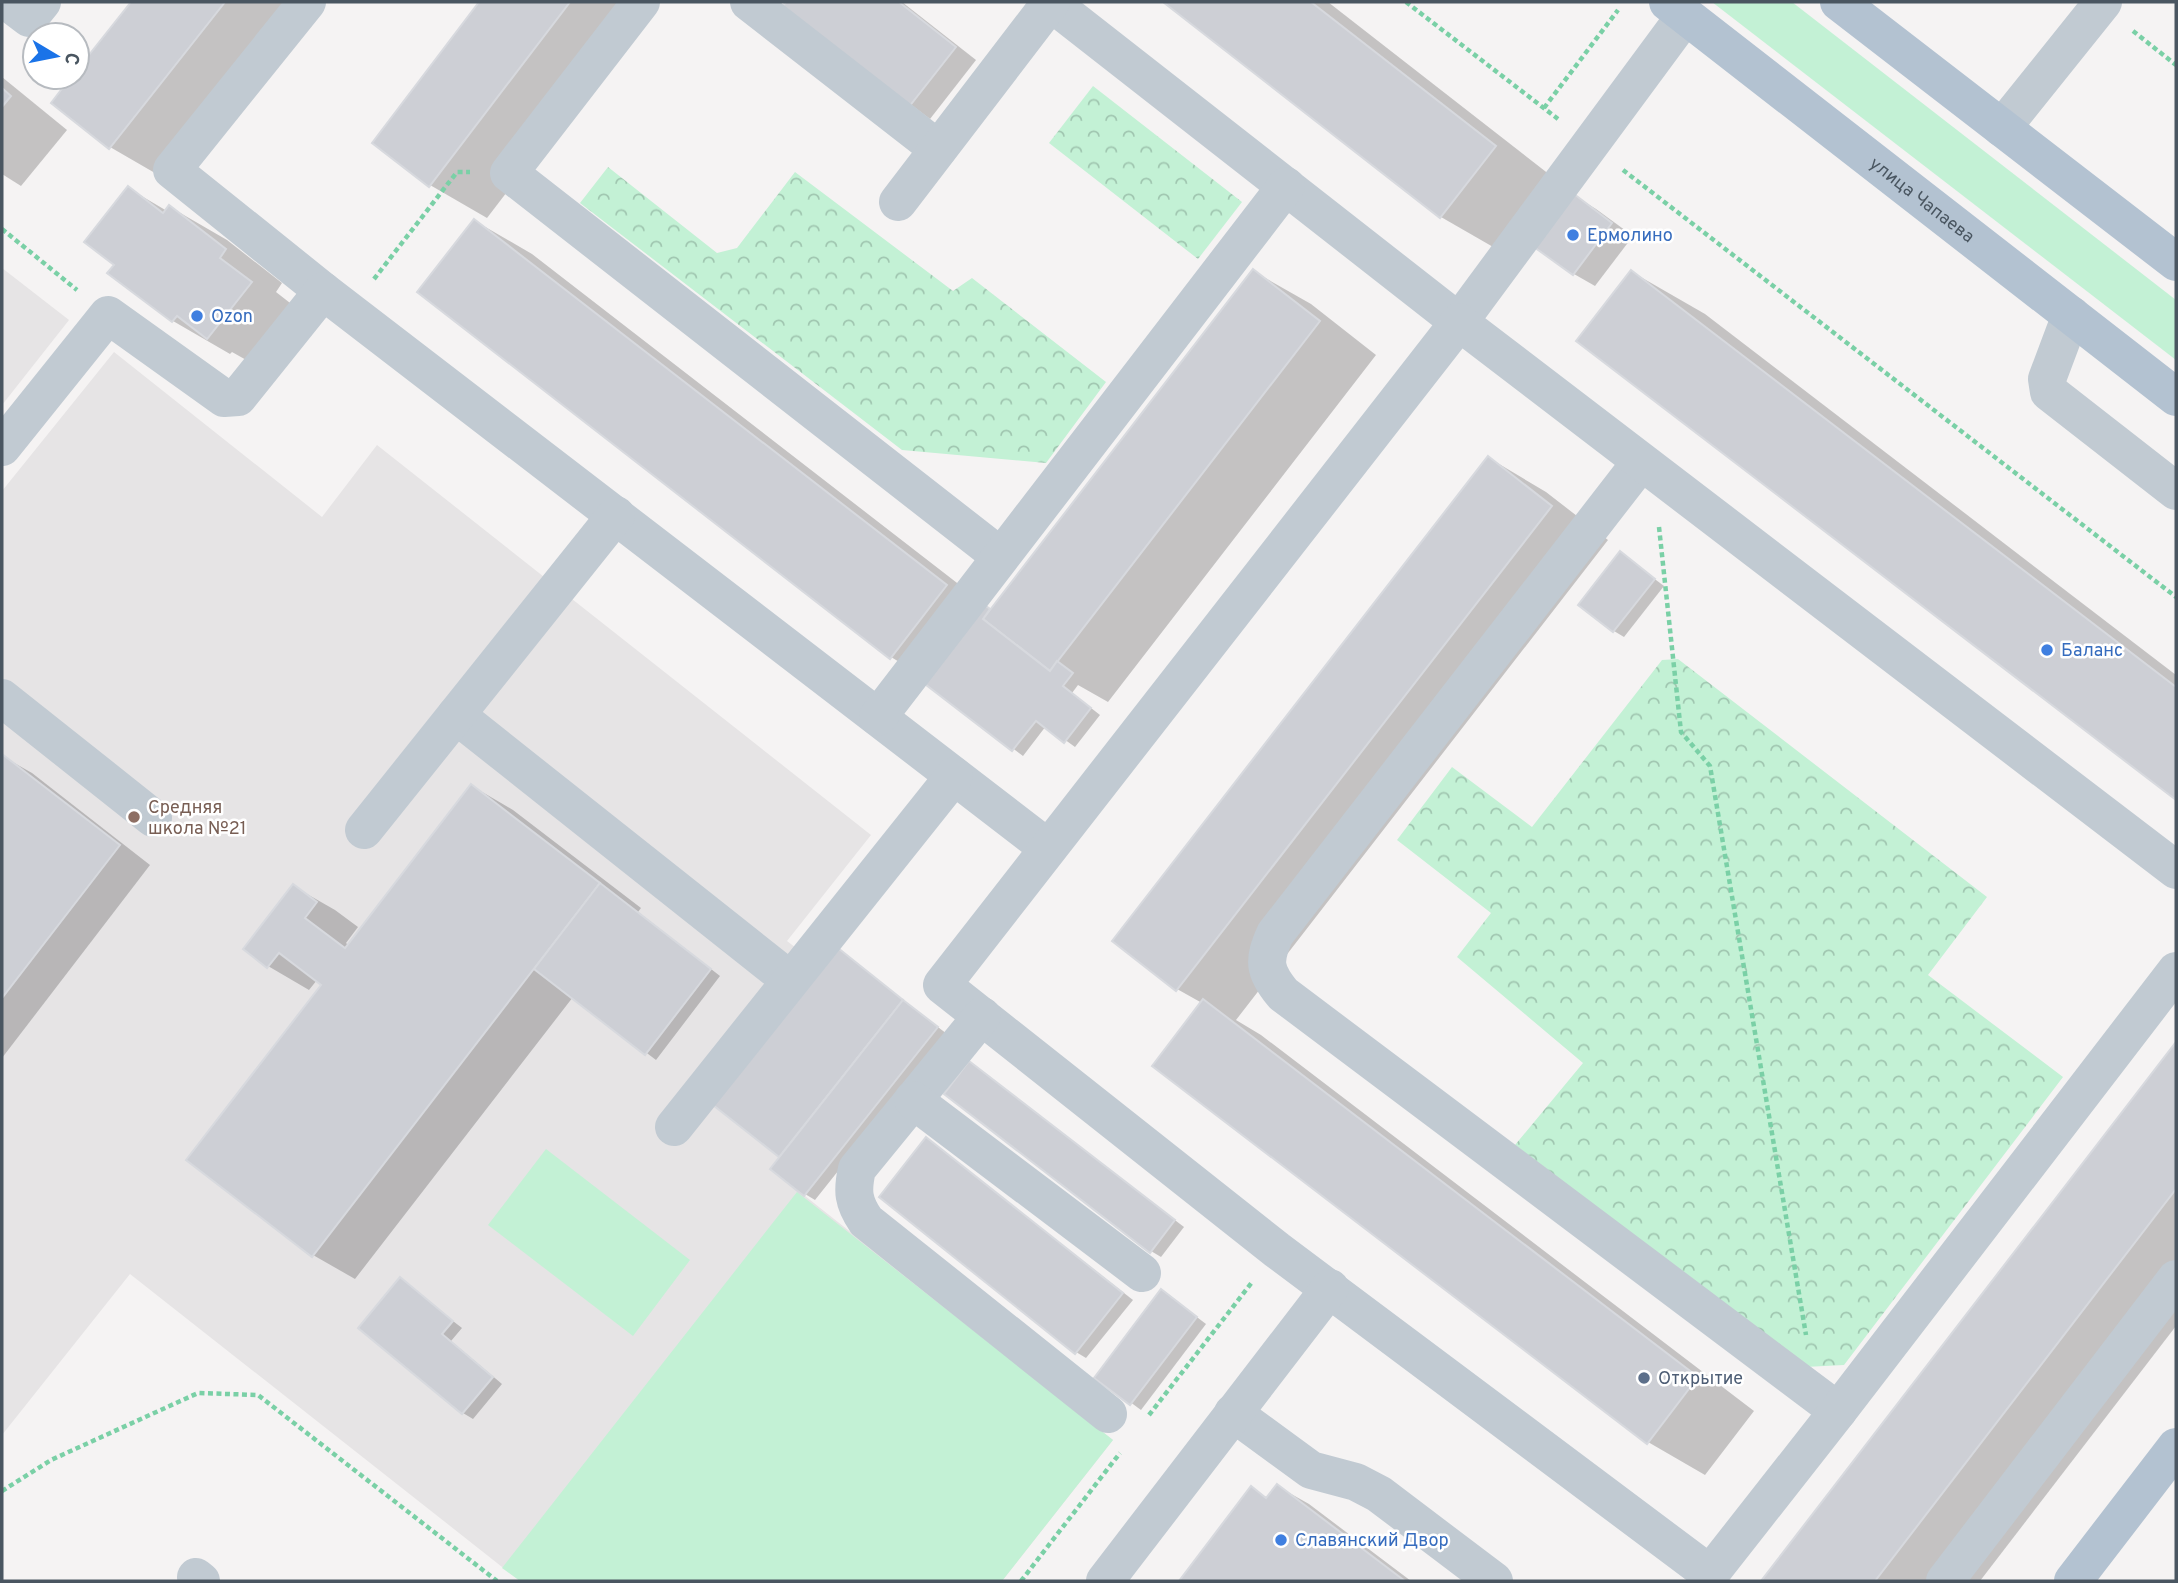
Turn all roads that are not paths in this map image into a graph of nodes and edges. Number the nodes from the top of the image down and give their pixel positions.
1 (8, 2) edge
2 (42, 2) edge
3 (307, 2) edge
4 (641, 2) edge
5 (749, 2) edge
6 (1050, 2) edge
7 (1839, 2) edge
8 (2101, 4) edge
9 (1676, 9) edge
10 (2002, 128) junction
11 (938, 149) junction
12 (1286, 187) junction
13 (898, 202) dead end
14 (2176, 262) edge
15 (337, 301) junction
16 (2071, 315) junction
17 (1459, 322) junction
18 (2176, 397) edge
19 (2, 447) edge
20 (1642, 462) junction
21 (2176, 491) edge
22 (616, 515) junction
23 (1000, 556) junction
24 (2, 698) edge
25 (456, 715) junction
26 (878, 717) junction
27 (954, 776) junction
28 (153, 818) dead end
29 (364, 830) dead end
30 (1048, 848) junction
31 (2176, 870) edge
32 (2176, 971) edge
33 (790, 980) junction
34 (982, 1016) junction
35 (913, 1100) junction
36 (674, 1127) dead end
37 (1142, 1273) dead end
38 (2174, 1286) edge
39 (1330, 1288) junction
40 (1838, 1411) junction
41 (1233, 1413) junction
42 (1108, 1414) dead end
43 (2176, 1447) edge
44 (1708, 1577) edge
45 (1105, 1581) edge
46 (1494, 1581) edge
47 (1945, 1581) edge
48 (2073, 1581) edge

1 - 2 lane
3 - 15 lane
4 - 23 lane
5 - 11 lane
6 - 11 lane
6 - 12 lane
7 - 10 main road
8 - 10 lane
9 - 16 main road, улица Чапаева
9 - 17 lane
10 - 14 main road
11 - 13 lane
12 - 17 lane
12 - 23 lane
15 - 19 lane
15 - 22 lane
16 - 18 main road, улица Чапаева
16 - 21 lane
17 - 20 lane
17 - 30 lane
20 - 31 lane
20 - 40 lane
22 - 25 lane
22 - 26 lane
23 - 26 lane
24 - 28 lane
25 - 29 lane
25 - 33 lane
26 - 27 lane
27 - 30 lane
27 - 33 lane
30 - 34 lane
32 - 40 lane
33 - 36 lane
34 - 35 lane
34 - 39 lane
35 - 37 lane
35 - 42 lane
38 - 47 lane
39 - 41 lane
39 - 44 lane
40 - 44 lane
41 - 45 lane
41 - 46 lane
43 - 48 main road

